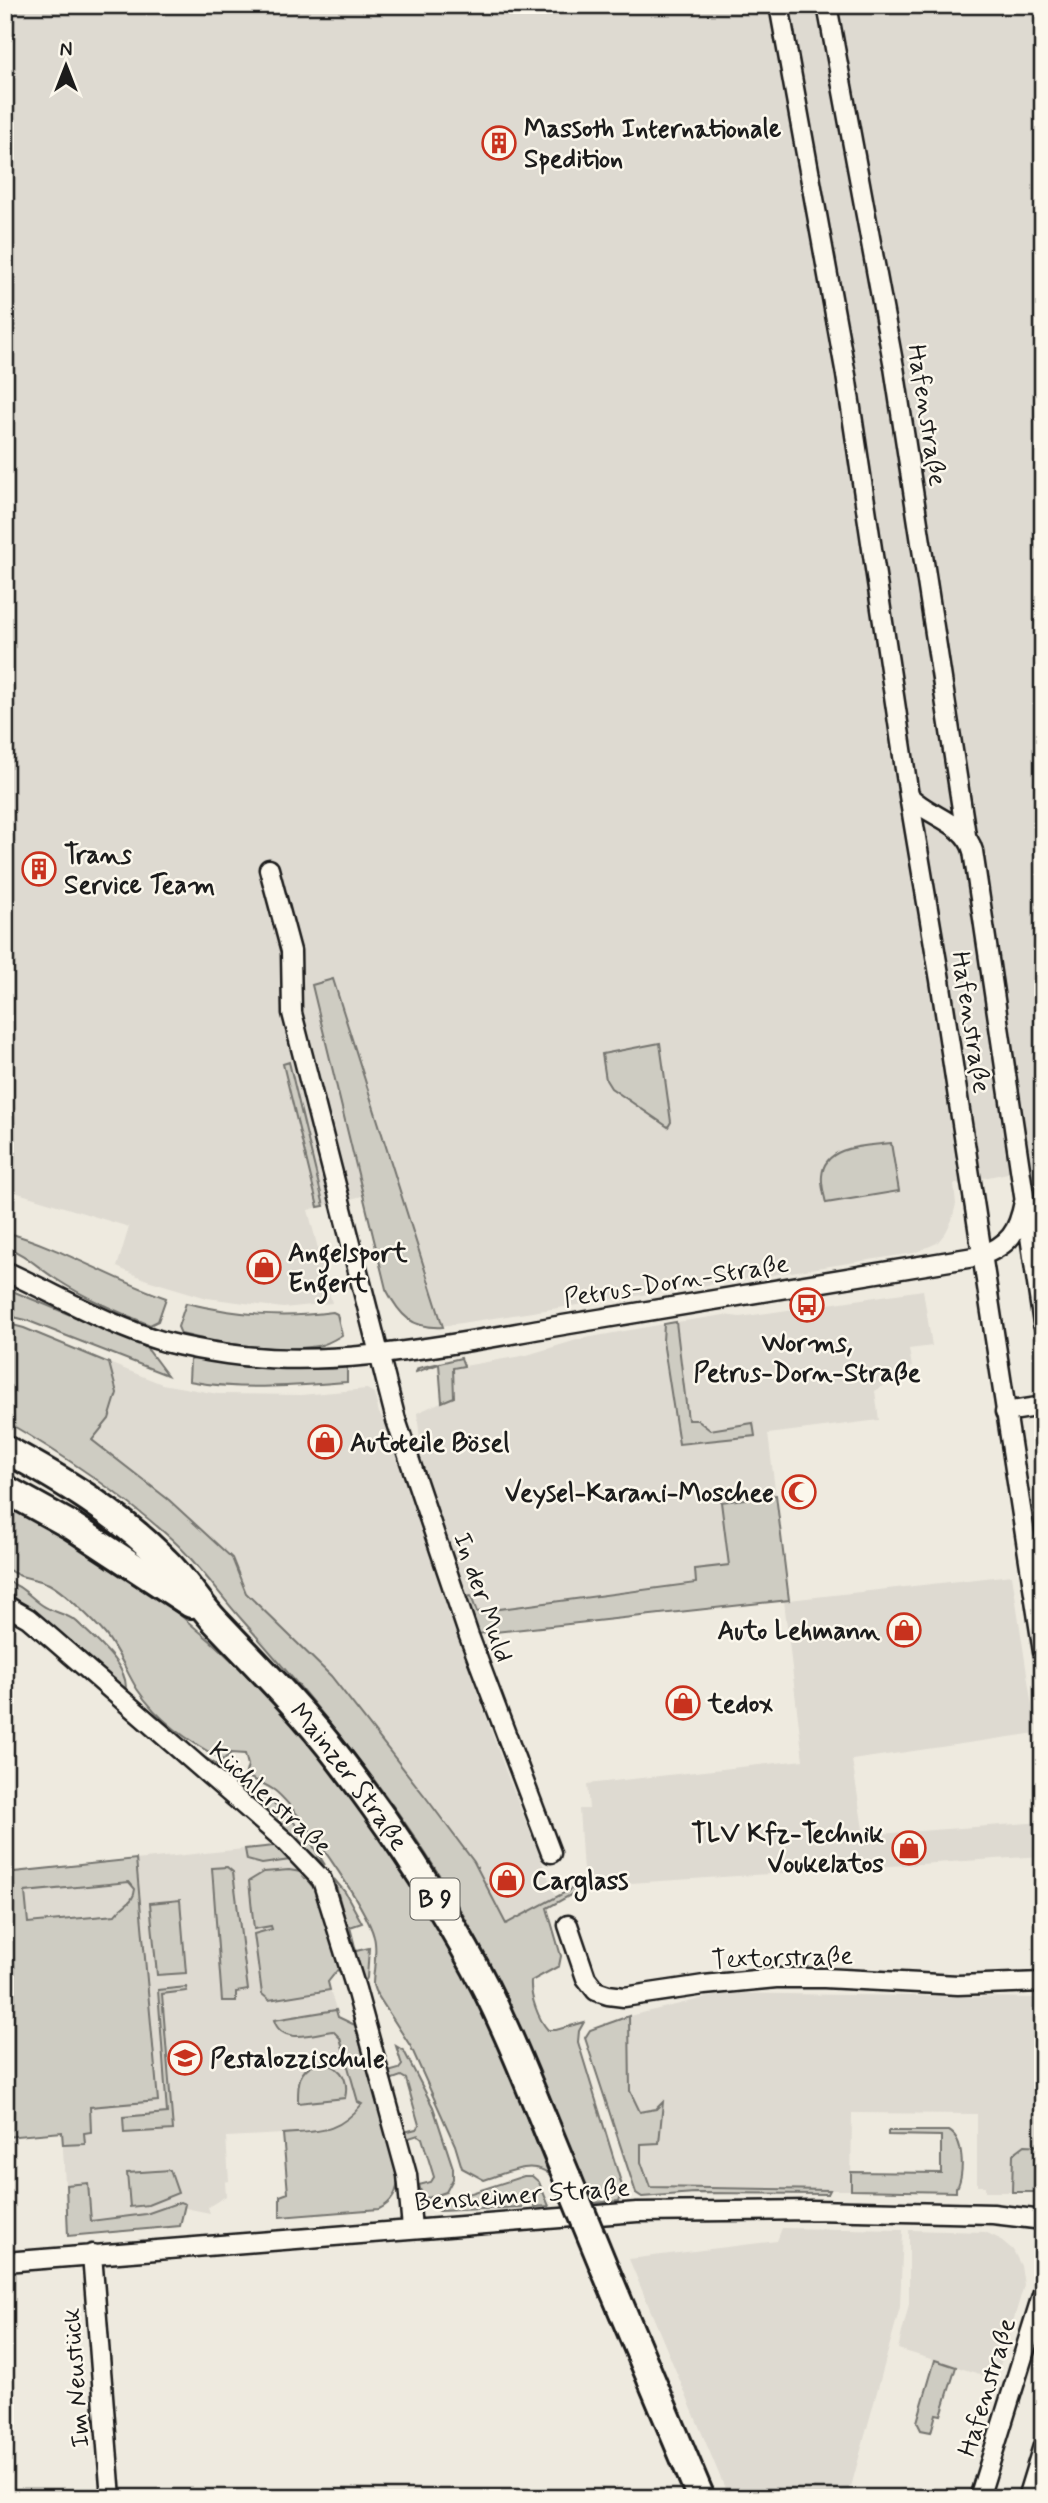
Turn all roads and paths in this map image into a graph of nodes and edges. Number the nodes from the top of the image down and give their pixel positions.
1 (779, 5) edge
2 (827, 5) edge
3 (909, 796) junction
4 (966, 835) junction
5 (269, 869) dead end
6 (1024, 1202) junction
7 (980, 1256) junction
8 (5, 1271) edge
9 (1043, 1324) edge
10 (379, 1353) junction
11 (1043, 1406) edge
12 (1005, 1412) junction
13 (5, 1449) edge
14 (5, 1489) edge
15 (5, 1605) edge
16 (213, 1619) junction
17 (1043, 1652) edge
18 (551, 1853) dead end
19 (568, 1925) dead end
20 (1043, 1982) edge
21 (1043, 2220) edge
22 (412, 2228) junction
23 (92, 2254) junction
24 (5, 2262) edge
25 (1043, 2292) edge
26 (1043, 2446) edge
27 (111, 2498) edge
28 (701, 2498) edge
29 (979, 2498) edge
30 (1027, 2498) edge

1 - 3 street, Hafenstraße
2 - 4 street, Hafenstraße
3 - 4 street
3 - 7 street, Hafenstraße
4 - 6 street, Hafenstraße
5 - 10 street
6 - 7 street, Hafenstraße
6 - 9 street, Hafenstraße
7 - 10 street, Petrus-Dorn-Straße
7 - 12 street, Hafenstraße
8 - 10 street, Petrus-Dorn-Straße
10 - 18 street, In der Muld
11 - 12 street
12 - 17 street, Hafenstraße
13 - 16 main road, Mainzer Straße / B 9
14 - 16 main road, Mainzer Straße / B 9
15 - 22 street, Küchlerstraße
16 - 28 main road, Mainzer Straße / B 9, bridge
19 - 20 street, Textorstraße
21 - 22 street, Bensheimer Straße
22 - 23 street, Bensheimer Straße
23 - 24 street, Bensheimer Straße
23 - 27 street, Im Neustück
25 - 29 street, Hafenstraße
26 - 30 street

